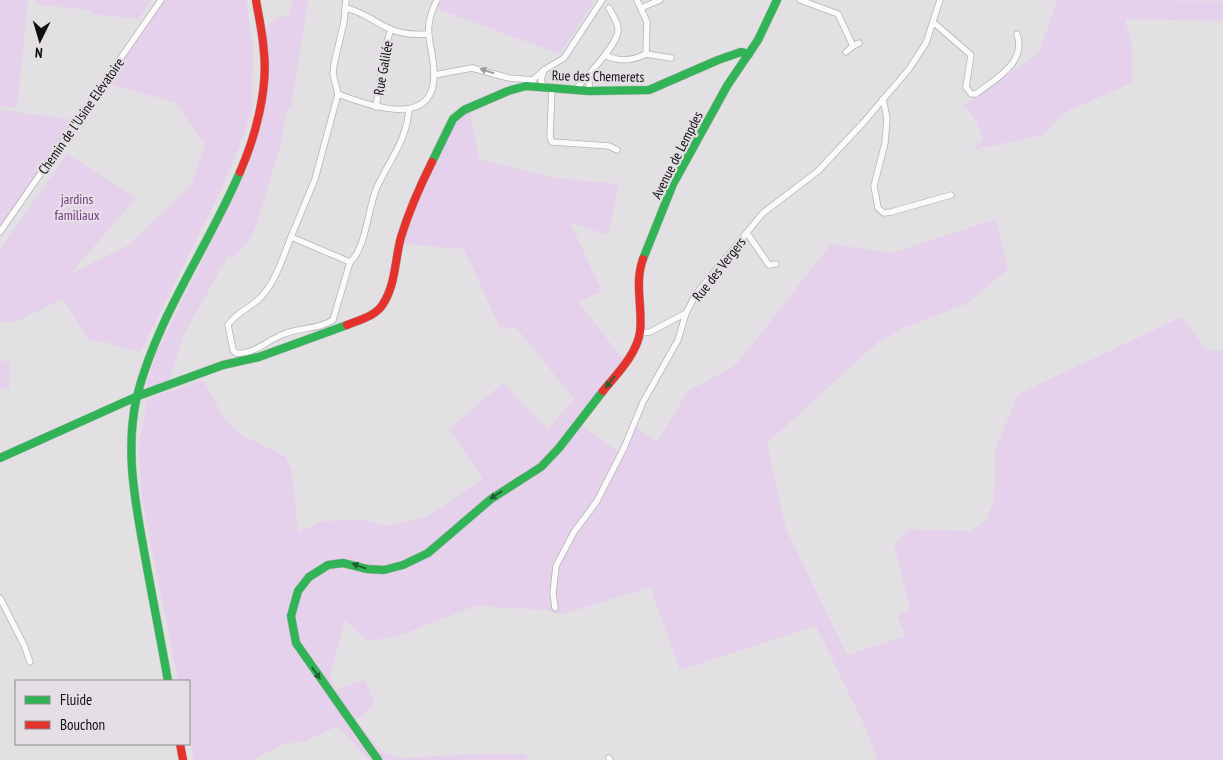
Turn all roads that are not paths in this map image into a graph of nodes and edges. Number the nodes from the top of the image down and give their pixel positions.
1 (161, 0) edge
2 (256, 0) edge
3 (346, 0) edge
4 (437, 0) edge
5 (602, 0) edge
6 (637, 0) edge
7 (660, 0) edge
8 (777, 0) edge
9 (800, 0) edge
10 (940, 0) edge
11 (345, 8) junction
12 (609, 8) dead end
13 (641, 8) junction
14 (933, 22) junction
15 (391, 30) junction
16 (427, 34) junction
17 (1017, 34) dead end
18 (846, 52) dead end
19 (646, 54) junction
20 (749, 54) junction
21 (605, 55) junction
22 (671, 58) dead end
23 (544, 70) junction
24 (434, 74) junction
25 (588, 75) junction
26 (534, 83) junction
27 (548, 88) junction
28 (575, 90) junction
29 (589, 91) junction
30 (338, 94) junction
31 (883, 99) junction
32 (376, 107) junction
33 (408, 109) junction
34 (617, 150) dead end
35 (950, 195) dead end
36 (0, 232) edge
37 (747, 233) junction
38 (292, 237) junction
39 (350, 262) junction
40 (776, 264) dead end
41 (686, 313) junction
42 (640, 333) junction
43 (138, 396) junction
44 (0, 458) edge
45 (0, 598) edge
46 (555, 608) dead end
47 (30, 662) dead end
48 (168, 680) edge
49 (180, 745) edge
50 (183, 760) edge
51 (378, 760) edge

1 - 36 street, Chemin de l'Usine Elévatoire
2 - 43 street
3 - 11 street
4 - 16 street
5 - 23 street
6 - 13 street
7 - 13 street
8 - 20 street, Avenue de Lempdes
9 - 18 street
10 - 14 street, Rue des Vergers
11 - 15 street
11 - 30 street
12 - 21 street
13 - 19 street
14 - 17 street
14 - 31 street, Rue des Vergers
15 - 16 street
15 - 32 street, Rue Galilée
16 - 24 street
19 - 21 street
19 - 22 street
20 - 29 street, Rue des Chemerets
20 - 42 street, Avenue de Lempdes
21 - 25 street
23 - 26 street
23 - 27 street
26 -> 24 street
24 - 33 street
25 - 28 street
25 - 29 street
26 - 27 street, Rue des Chemerets
26 - 43 street, Rue des Chemerets
27 - 28 street, Rue des Chemerets
27 - 34 street
28 - 29 street, Rue des Chemerets
30 - 32 street
30 - 38 street
31 - 35 street
31 - 37 street, Rue des Vergers
32 - 33 street
33 - 39 street
37 - 40 street
37 - 41 street, Rue des Vergers
38 - 39 street
38 - 39 street
41 - 42 street
41 - 46 street, Rue des Vergers
42 -> 51 street
43 - 44 street
43 - 48 street
45 - 47 street
49 - 50 street

